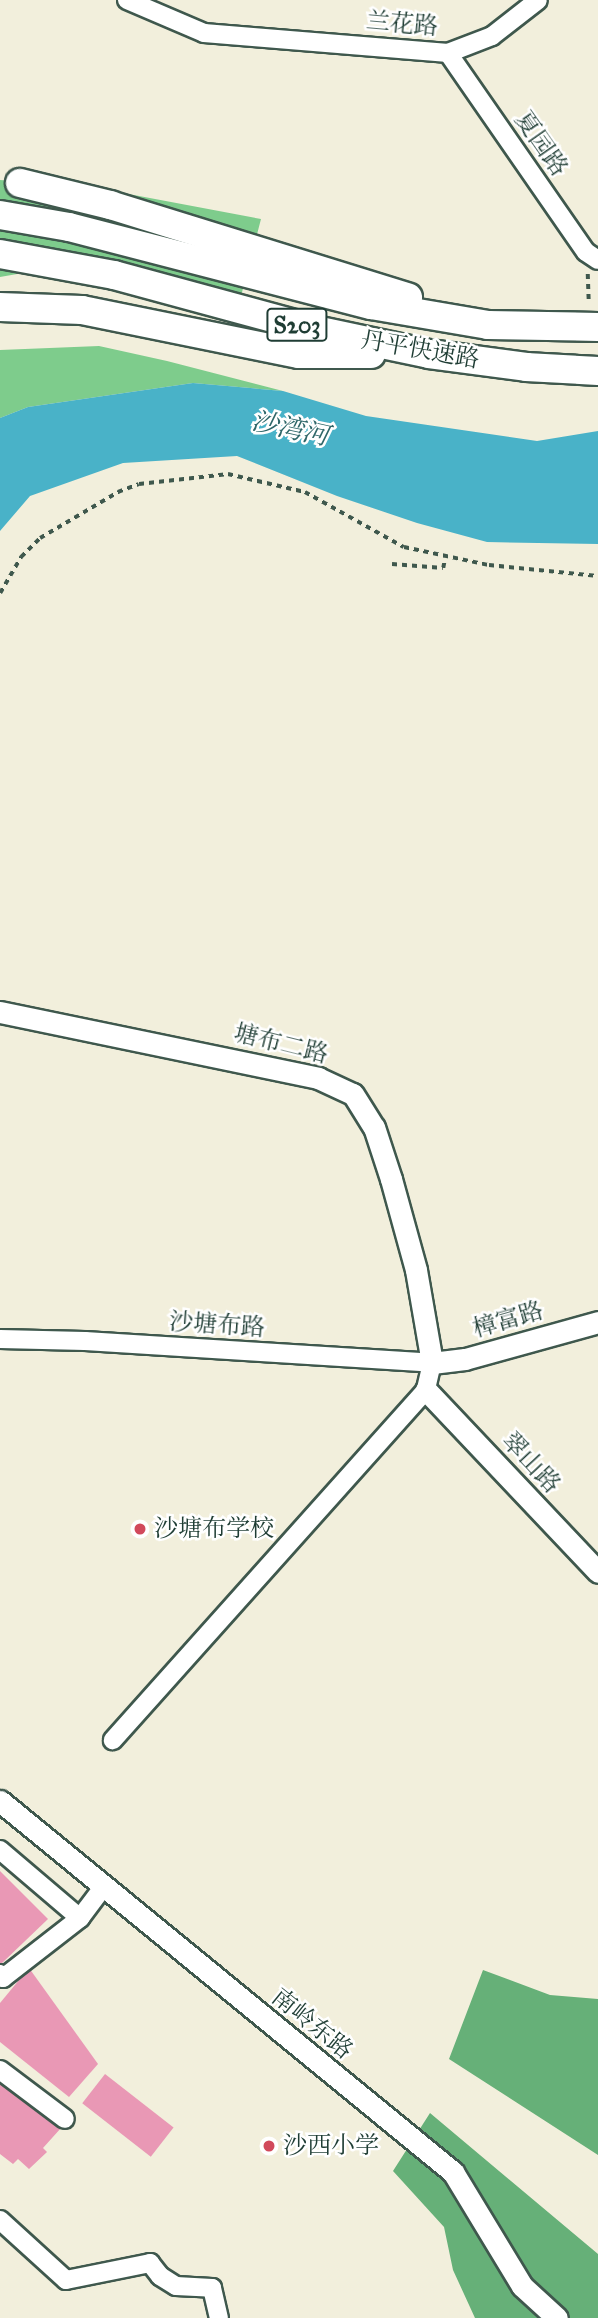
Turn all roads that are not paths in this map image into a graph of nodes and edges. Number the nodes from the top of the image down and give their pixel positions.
1 (127, 0) edge
2 (538, 0) edge
3 (448, 53) junction
4 (20, 183) dead end
5 (0, 215) edge
6 (0, 254) edge
7 (592, 256) edge
8 (0, 307) edge
9 (595, 319) edge
10 (429, 354) junction
11 (598, 371) edge
12 (0, 1012) edge
13 (598, 1322) edge
14 (0, 1339) edge
15 (432, 1363) junction
16 (426, 1390) junction
17 (598, 1572) edge
18 (113, 1740) dead end
19 (0, 1801) edge
20 (0, 1850) edge
21 (103, 1888) junction
22 (80, 1918) junction
23 (1, 1978) edge
24 (0, 2070) edge
25 (65, 2119) dead end
26 (0, 2220) edge
27 (219, 2318) edge
28 (556, 2318) edge

1 - 3 street, 兰花路
2 - 3 street, 兰花路
3 - 7 street, 夏园路
4 - 9 highway, bridge
5 - 9 highway, 丹平快速路 / S203, bridge
6 - 10 highway, 丹平快速路 / S203, bridge
8 - 10 highway, bridge
10 - 11 highway, 丹平快速路 / S203, bridge
12 - 15 street, 塘布二路
13 - 15 street, 樟富路
14 - 15 street, 沙塘布路
15 - 16 street
16 - 17 street, 翠山路
16 - 18 street
19 - 21 street, 南岭东路
20 - 22 street
21 - 22 street
21 - 28 street, 南岭东路
22 - 23 street
24 - 25 street
26 - 27 street

